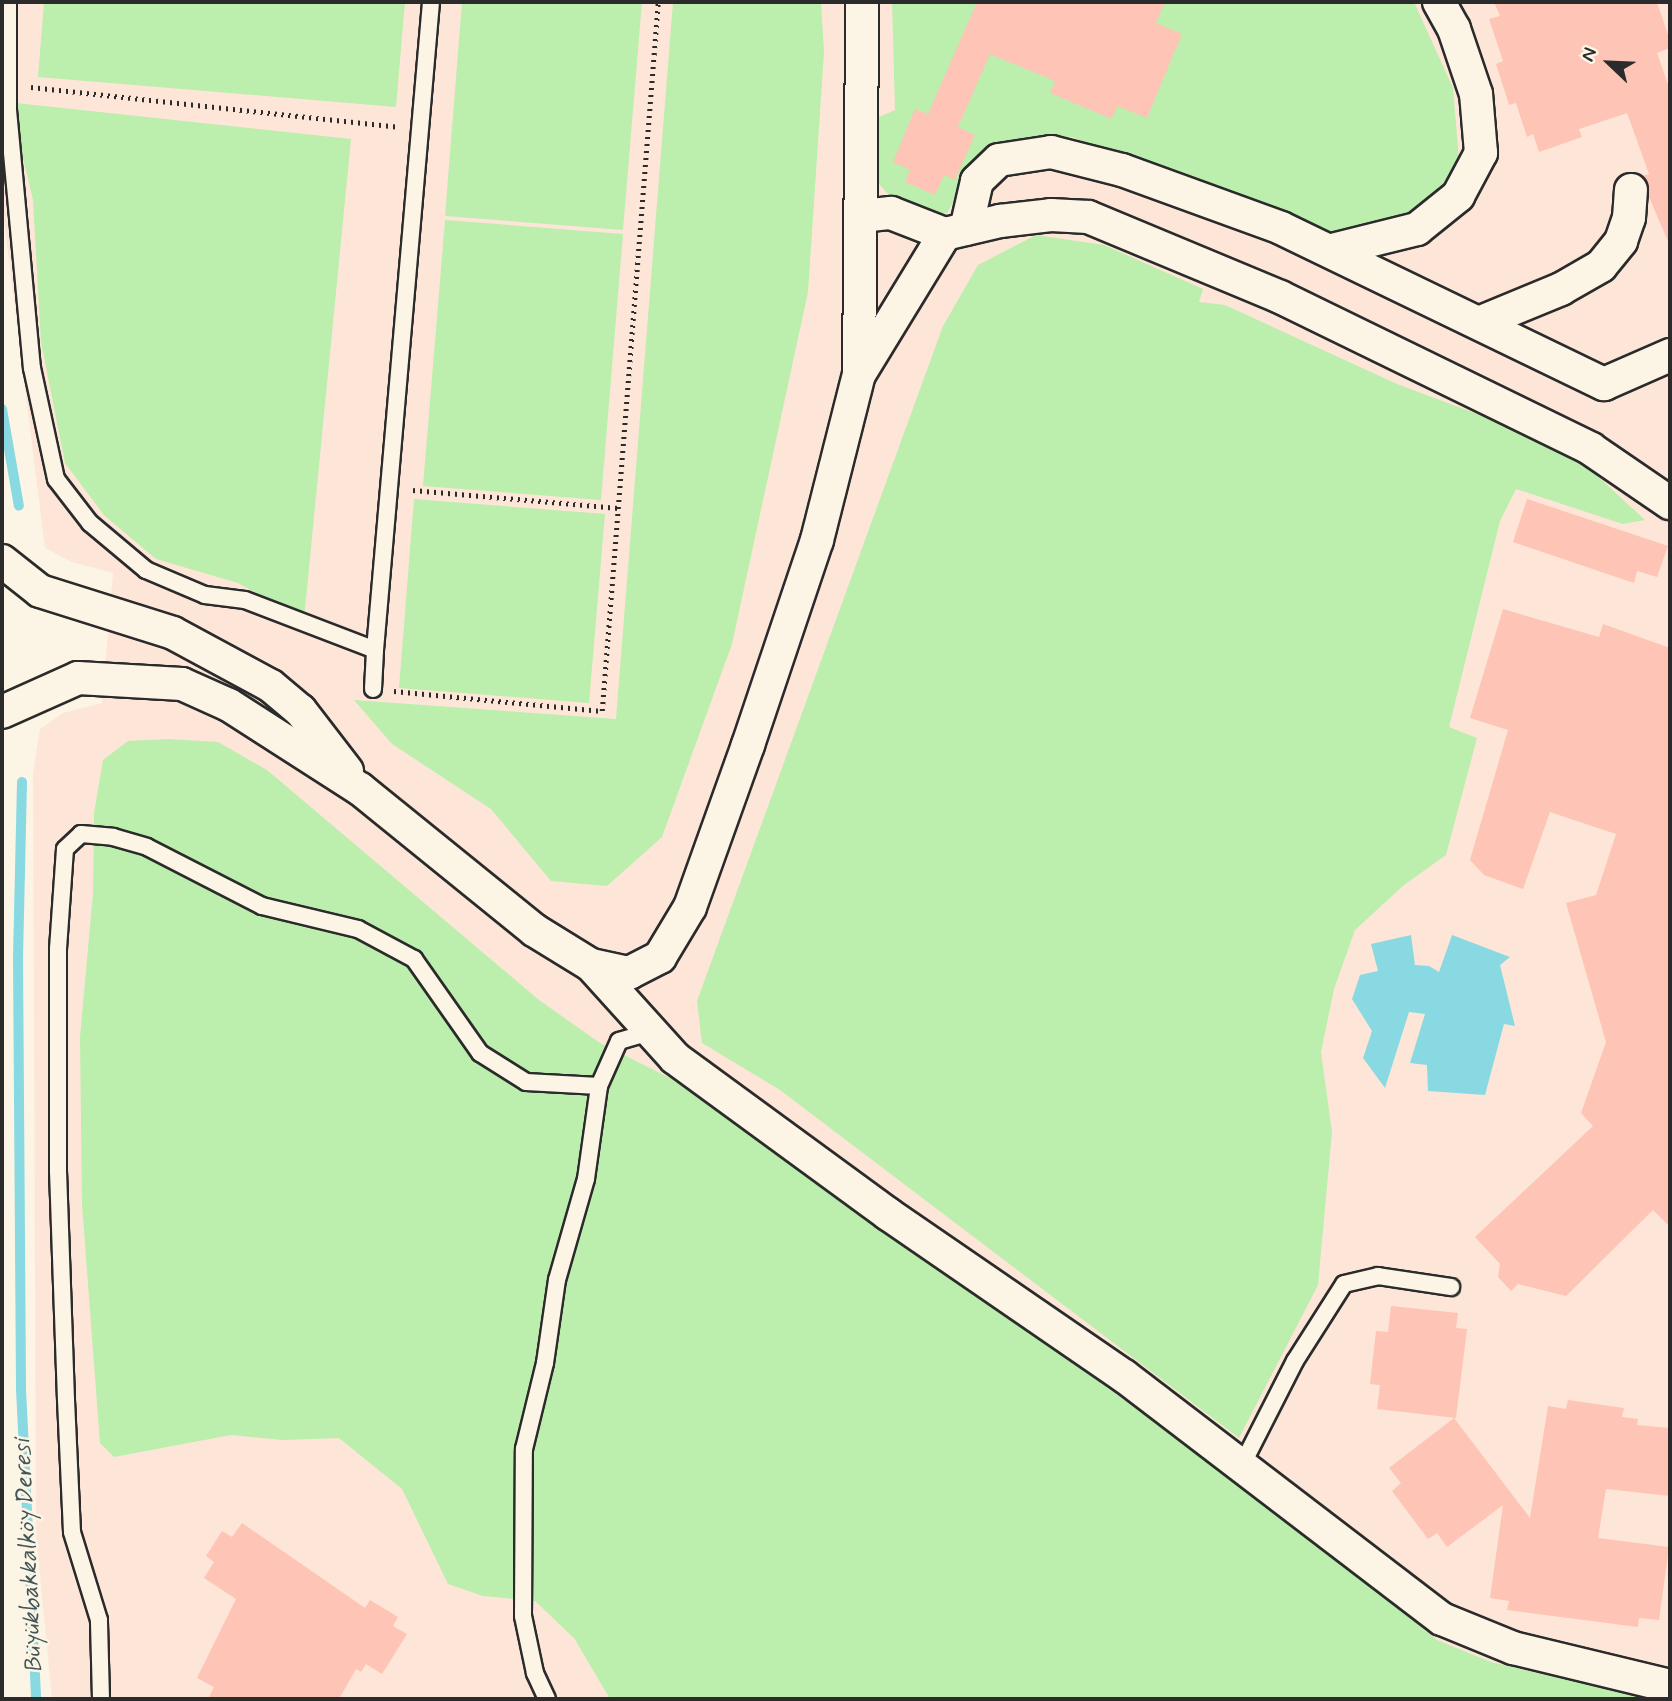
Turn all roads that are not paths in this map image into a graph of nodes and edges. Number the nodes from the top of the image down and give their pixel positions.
1 (8, 2) edge
2 (431, 2) edge
3 (862, 2) edge
4 (1439, 2) edge
5 (1631, 190) dead end
6 (861, 216) junction
7 (956, 231) junction
8 (1332, 250) junction
9 (1481, 322) junction
10 (1670, 355) edge
11 (859, 374) junction
12 (1670, 503) edge
13 (2, 561) edge
14 (375, 650) junction
15 (373, 689) road end
16 (2, 712) edge
17 (360, 789) junction
18 (591, 965) junction
19 (651, 1032) junction
20 (599, 1086) junction
21 (1451, 1287) dead end
22 (1242, 1465) junction
23 (1670, 1686) edge
24 (101, 1699) edge
25 (547, 1699) edge

1 - 14 lane
2 - 14 lane
3 - 6 street
4 - 8 street
5 - 9 street
6 - 7 street
6 - 11 street
7 - 8 street
7 - 11 street
7 - 12 street
8 - 9 street
9 - 10 street
11 - 18 street
13 - 17 street
14 - 15 lane
16 - 17 street
17 - 18 street
18 - 19 street
19 - 20 lane
19 - 22 street
20 - 24 lane
20 - 25 lane
21 - 22 lane
22 - 23 street

